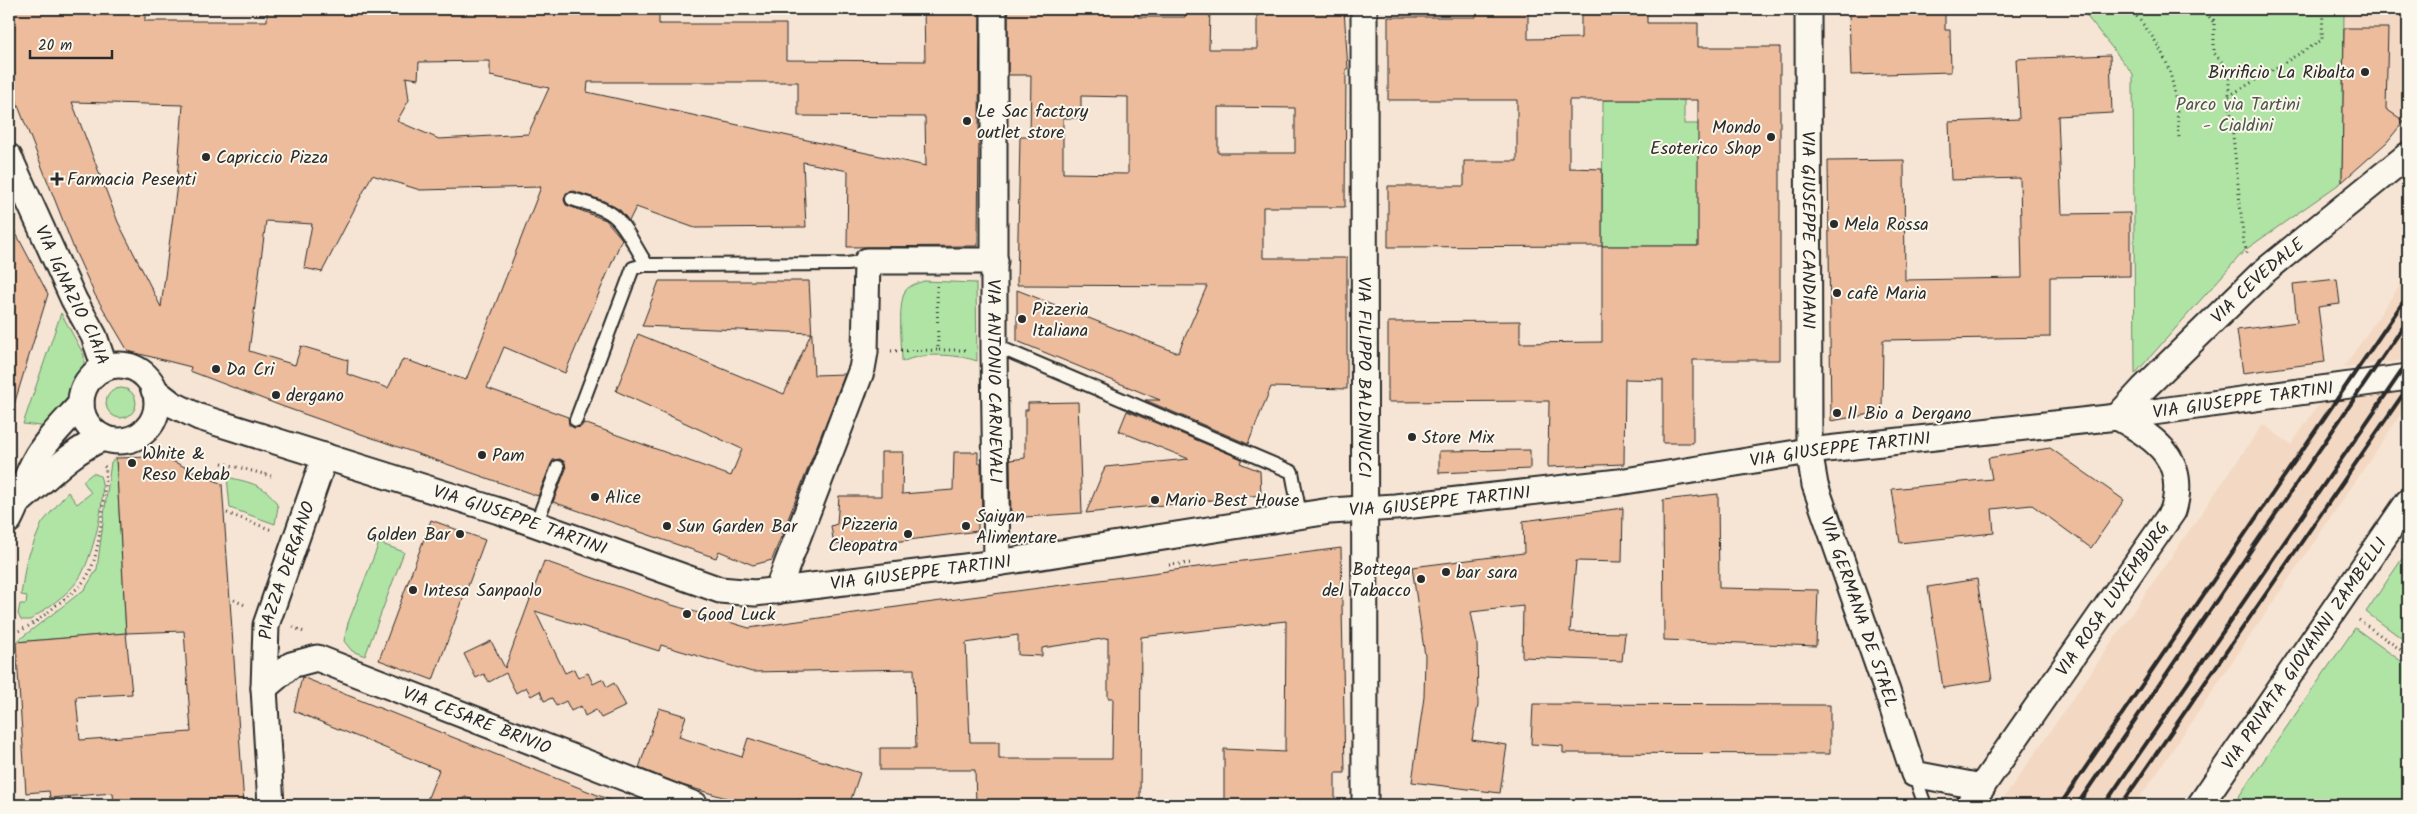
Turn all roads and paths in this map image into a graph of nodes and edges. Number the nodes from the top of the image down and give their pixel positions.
1 (994, 9) edge
2 (1364, 9) edge
3 (1808, 9) edge
4 (2130, 9) edge
5 (2204, 9) edge
6 (2214, 9) edge
7 (2323, 9) edge
8 (2214, 23) junction
9 (2229, 96) junction
10 (2179, 138) dead end
11 (2408, 155) edge
12 (9, 157) edge
13 (572, 199) dead end
14 (867, 261) junction
15 (995, 261) junction
16 (647, 265) junction
17 (2261, 274) junction
18 (936, 278) dead end
19 (983, 348) junction
20 (938, 350) junction
21 (866, 352) junction
22 (105, 368) junction
23 (2408, 377) edge
24 (154, 390) junction
25 (81, 404) junction
26 (199, 417) junction
27 (2117, 417) junction
28 (576, 420) dead end
29 (145, 431) junction
30 (101, 449) junction
31 (1808, 451) junction
32 (325, 456) junction
33 (222, 463) dead end
34 (558, 467) dead end
35 (270, 476) dead end
36 (2408, 502) edge
37 (1363, 509) junction
38 (14, 511) edge
39 (228, 513) dead end
40 (1300, 515) junction
41 (536, 524) junction
42 (275, 531) dead end
43 (997, 563) junction
44 (777, 591) junction
45 (234, 600) dead end
46 (2336, 605) junction
47 (269, 616) junction
48 (14, 632) dead end
49 (308, 634) dead end
50 (2408, 655) edge
51 (264, 688) junction
52 (1914, 774) junction
53 (1976, 796) edge
54 (272, 805) edge
55 (695, 805) edge
56 (1365, 805) edge
57 (1925, 805) edge
58 (2200, 805) edge

1 - 15 street, VIA ANTONIO CARNEVALI
2 - 37 street, VIA FILIPPO BALDINUCCI
3 - 31 street, VIA GIUSEPPE CANDIANI
4 - 10 path
5 - 8 path
6 - 8 path
7 - 9 path
8 - 9 path
9 - 17 path
11 - 17 street, VIA CEVEDALE
12 - 22 street, VIA IGNAZIO CIAIA
13 - 16 lane
14 - 15 street, VIA ANTONIO CARNEVALI
14 - 16 lane
14 - 21 street
15 - 19 street, VIA ANTONIO CARNEVALI
16 - 28 lane
17 - 27 street, VIA CEVEDALE
18 - 20 path
19 - 20 path
19 - 40 lane
19 - 43 street, VIA ANTONIO CARNEVALI
20 - 21 path
21 - 44 street
22 - 24 street
22 - 25 street, VIA IGNAZIO CIAIA
23 - 27 street, VIA GIUSEPPE TARTINI
24 - 26 street
24 - 29 street
25 - 30 street
25 - 38 street, VIA IGNAZIO CIAIA
26 - 29 street
26 - 32 street
27 - 31 street, VIA GIUSEPPE TARTINI
27 - 53 street, VIA ROSA LUXEMBURG
29 - 30 street
30 - 38 street
30 - 48 path
31 - 37 street, VIA GIUSEPPE TARTINI
31 - 52 street, VIA GERMANA DE STAEL
32 - 41 street, VIA GIUSEPPE TARTINI
32 - 47 street, PIAZZA DERGANO
33 - 35 path
34 - 41 lane
36 - 46 street, VIA PRIVATA GIOVANNI ZAMBELLI
37 - 40 street, VIA GIUSEPPE TARTINI
37 - 56 street, VIA FILIPPO BALDINUCCI
39 - 42 path
40 - 43 street, VIA GIUSEPPE TARTINI
41 - 44 street, VIA GIUSEPPE TARTINI
43 - 44 street, VIA GIUSEPPE TARTINI
45 - 47 path
46 - 50 path
46 - 58 street, VIA PRIVATA GIOVANNI ZAMBELLI
47 - 49 path
47 - 51 street, PIAZZA DERGANO
51 - 54 street, PIAZZA DERGANO
51 - 55 street, VIA CESARE BRIVIO
52 - 53 street, VIA ROSA LUXEMBURG
52 - 57 lane

